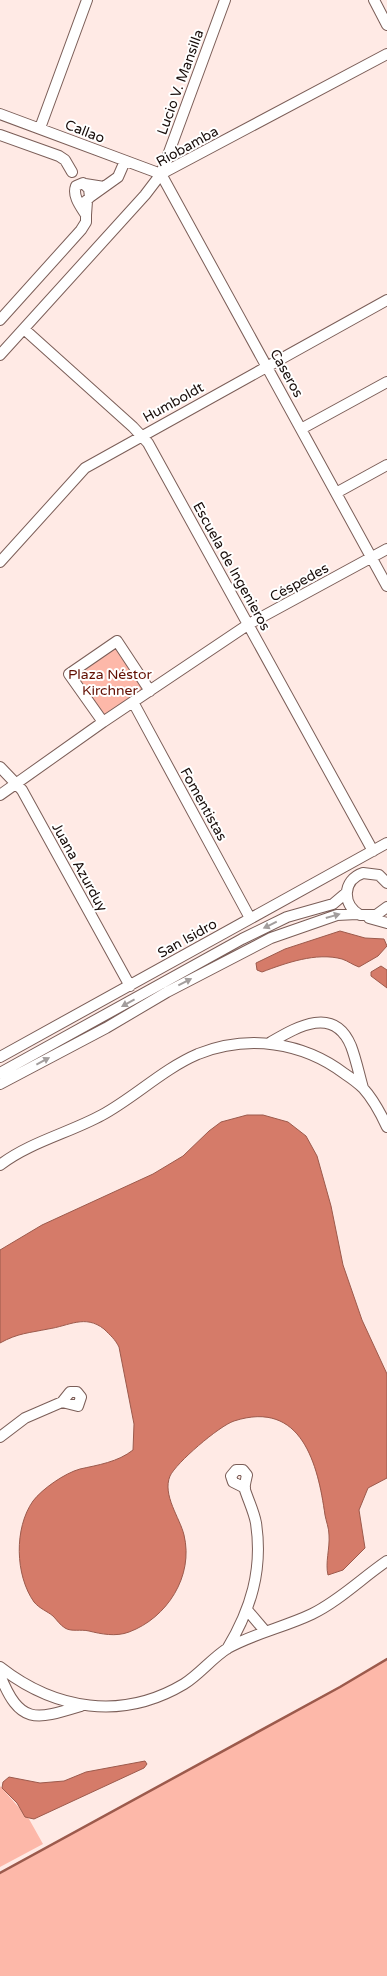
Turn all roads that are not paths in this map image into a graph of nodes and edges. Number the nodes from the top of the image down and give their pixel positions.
1 (87, 0) edge
2 (225, 0) edge
3 (374, 0) edge
4 (387, 25) edge
5 (387, 54) edge
6 (0, 114) edge
7 (40, 128) junction
8 (0, 135) edge
9 (125, 161) junction
10 (161, 174) junction
11 (81, 185) junction
12 (104, 187) junction
13 (85, 200) junction
14 (387, 300) edge
15 (0, 320) edge
16 (24, 329) junction
17 (0, 355) edge
18 (267, 365) junction
19 (387, 382) edge
20 (301, 429) junction
21 (142, 435) junction
22 (387, 465) edge
23 (336, 493) junction
24 (387, 549) edge
25 (371, 557) junction
26 (0, 562) edge
27 (387, 586) edge
28 (249, 624) junction
29 (150, 691) junction
30 (133, 702) junction
31 (103, 722) junction
32 (0, 767) edge
33 (16, 782) junction
34 (0, 795) edge
35 (387, 843) edge
36 (373, 851) junction
37 (383, 875) edge
38 (387, 883) edge
39 (346, 893) junction
40 (387, 908) edge
41 (360, 915) junction
42 (250, 918) junction
43 (387, 923) edge
44 (130, 986) junction
45 (146, 998) junction
46 (271, 1042) junction
47 (0, 1057) edge
48 (0, 1074) edge
49 (0, 1084) edge
50 (363, 1088) junction
51 (387, 1127) edge
52 (0, 1165) edge
53 (62, 1402) dead end
54 (0, 1437) edge
55 (245, 1488) dead end
56 (387, 1561) edge
57 (248, 1611) junction
58 (265, 1631) junction
59 (226, 1650) junction
60 (0, 1667) edge
61 (0, 1675) edge
62 (84, 1705) junction

1 - 7 street
2 - 10 street, Lucio V. Mansilla
3 - 4 street
5 - 10 street, Riobamba
6 - 7 street, Callao
7 - 9 street, Callao
8 - 11 street
9 - 10 street, Callao
9 - 12 street
10 - 16 street, Riobamba
10 - 18 street, Caseros
11 - 12 street
11 - 13 street
11 - 13 street
12 - 13 street
13 - 15 street
14 - 18 street, Humboldt
16 - 17 street, Riobamba
16 - 21 street, Escuela de Ingenieros
18 - 20 street, Caseros
18 - 21 street, Humboldt
19 - 20 street
20 - 23 street, Caseros
21 - 26 street, Humboldt
21 - 28 street, Escuela de Ingenieros
22 - 23 street
23 - 25 street, Caseros
24 - 25 street, Céspedes
25 - 27 street, Caseros
25 - 28 street, Céspedes
28 - 29 street, Céspedes
28 - 36 street, Escuela de Ingenieros
29 - 30 street, Céspedes
29 - 31 street
30 - 31 street, Céspedes
30 - 42 street, Fomentistas
31 - 33 street, Céspedes
32 - 33 street, Juana Azurduy
33 - 34 street, Céspedes
33 - 44 street, Juana Azurduy
35 - 36 street, San Isidro
36 - 42 street, San Isidro
37 - 38 street
37 - 39 street
39 - 41 street
39 -> 45 street
40 - 41 street
41 - 43 street
45 -> 41 street
42 - 44 street, San Isidro
44 - 47 street, San Isidro
45 -> 48 street
49 -> 45 street
46 - 50 street
46 - 50 street
46 - 52 street
50 - 51 street
53 - 54 street
55 - 57 street
56 - 58 street
57 - 58 street
57 - 59 street
58 - 59 street
59 - 62 street
60 - 62 street
61 - 62 street

